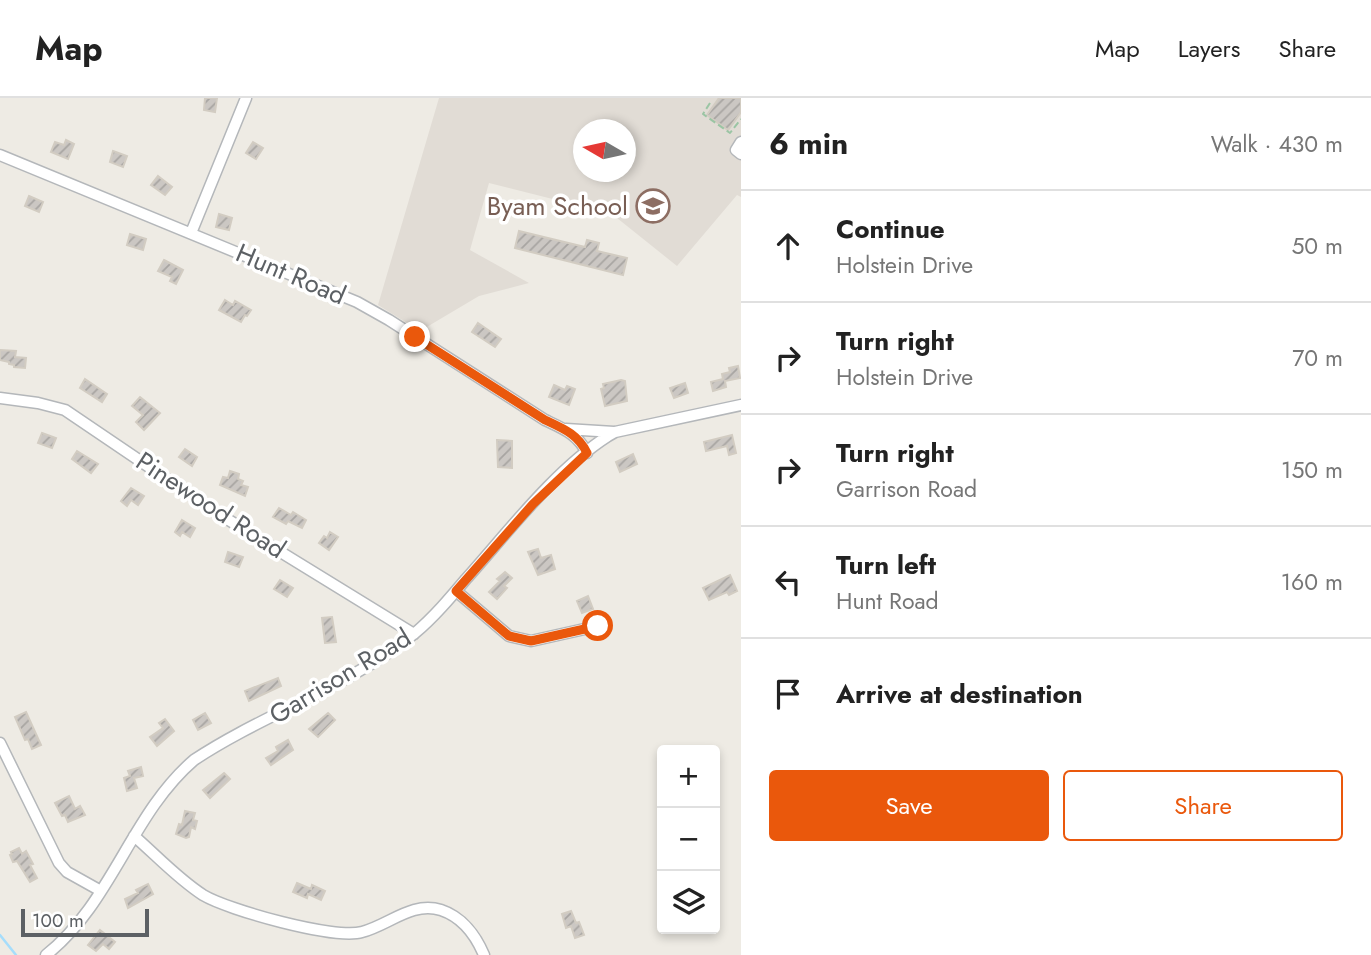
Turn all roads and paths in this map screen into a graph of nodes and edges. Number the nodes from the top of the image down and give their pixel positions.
1 (246, 98) edge
2 (710, 103) dead end
3 (741, 119) edge
4 (741, 142) edge
5 (741, 154) edge
6 (0, 155) edge
7 (191, 233) junction
8 (0, 398) edge
9 (741, 405) edge
10 (564, 429) junction
11 (615, 432) junction
12 (587, 453) junction
13 (456, 591) junction
14 (598, 626) dead end
15 (414, 634) junction
16 (0, 743) edge
17 (134, 835) junction
18 (101, 891) junction
19 (46, 955) edge
20 (484, 955) edge

1 - 7 street
2 - 3 path
4 - 5 street
6 - 7 street, Hunt Road
7 - 10 street, Hunt Road
8 - 15 street, Pinewood Road
9 - 11 street, Garrison Road
10 - 11 street, Hunt Road
10 - 12 street, Hunt Road
11 - 12 street, Garrison Road
12 - 13 street, Garrison Road
13 - 14 street
13 - 15 street, Garrison Road
15 - 17 street, Garrison Road
16 - 18 street
17 - 18 street, Garrison Road
17 - 20 street
18 - 19 street, Garrison Road

